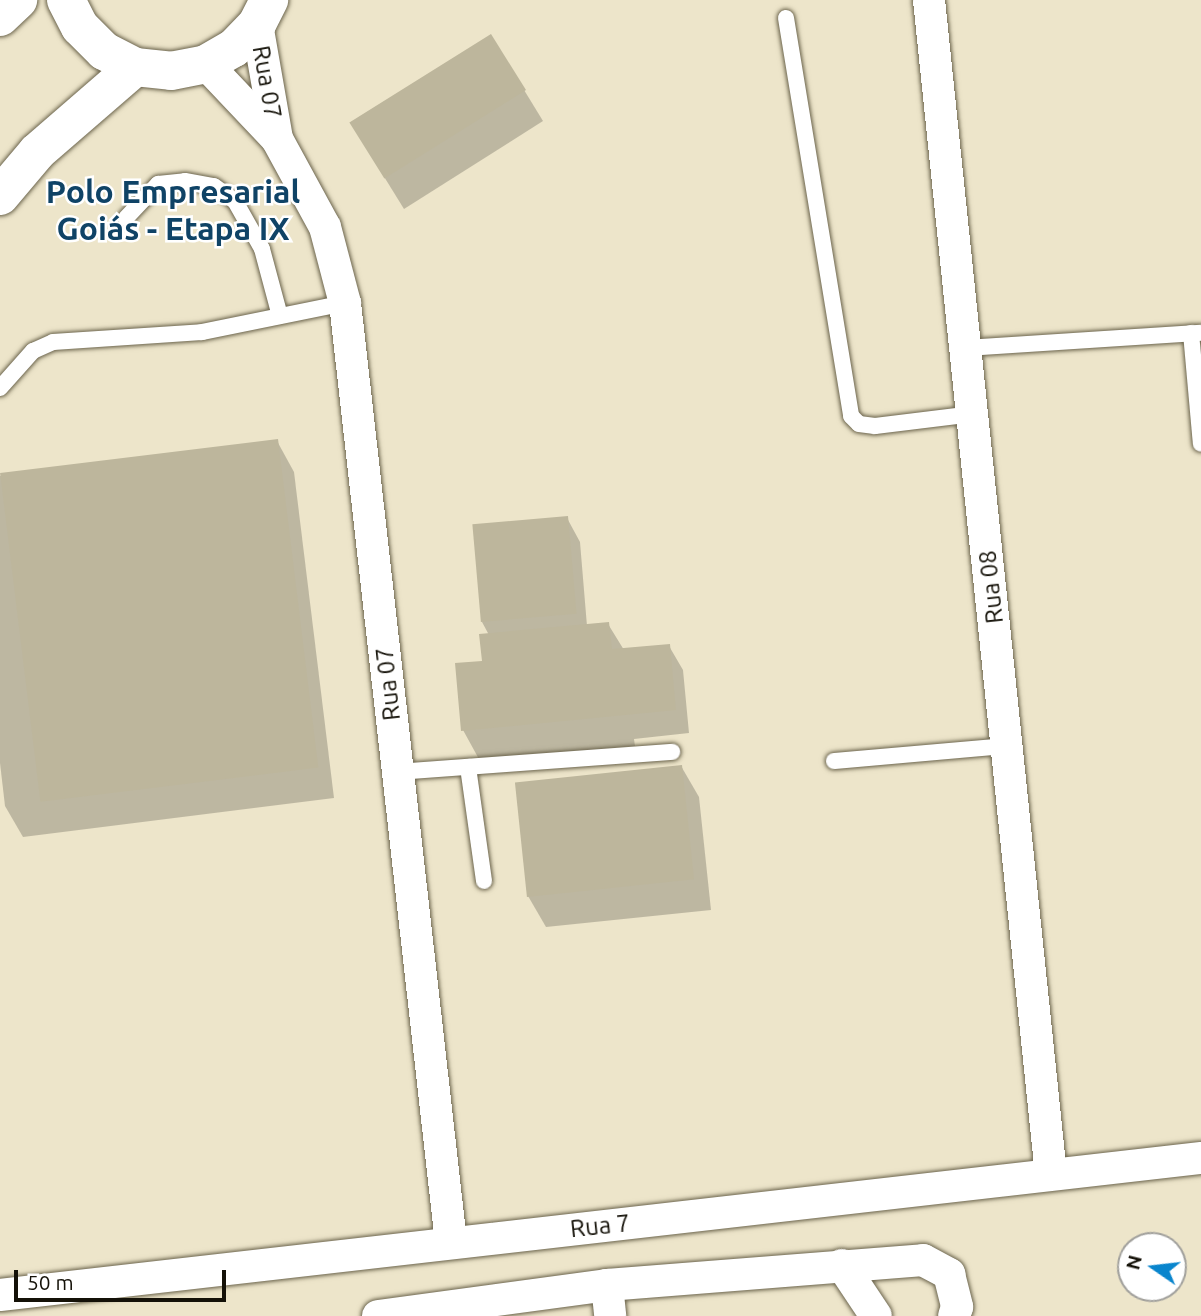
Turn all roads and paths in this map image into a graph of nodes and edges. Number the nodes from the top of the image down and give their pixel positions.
1 (18, 0) edge
2 (66, 0) edge
3 (929, 0) edge
4 (263, 12) edge
5 (0, 17) edge
6 (786, 18) dead end
7 (206, 64) junction
8 (135, 67) junction
9 (277, 139) junction
10 (0, 196) edge
11 (126, 218) dead end
12 (345, 303) junction
13 (279, 316) junction
14 (1196, 333) edge
15 (966, 348) junction
16 (0, 388) edge
17 (973, 414) junction
18 (1201, 444) edge
19 (1007, 746) junction
20 (672, 752) dead end
21 (834, 761) dead end
22 (468, 767) junction
23 (398, 772) junction
24 (484, 881) dead end
25 (1201, 1158) edge
26 (1051, 1175) junction
27 (451, 1242) junction
28 (842, 1265) junction
29 (0, 1295) edge
30 (609, 1301) edge
31 (388, 1315) edge
32 (876, 1316) edge
33 (954, 1316) edge

1 - 5 street
2 - 8 street
3 - 15 street, Rua 08
4 - 7 street
4 - 9 street, Rua 07
6 - 17 lane
7 - 8 street
7 - 9 street, Rua 07
8 - 10 street
9 - 12 street, Rua 07
11 - 13 lane
12 - 13 lane
12 - 23 street, Rua 07
13 - 16 lane
14 - 15 lane
14 - 18 lane
15 - 17 street, Rua 08
17 - 19 street, Rua 08
19 - 21 lane
19 - 26 street, Rua 08
20 - 22 lane
22 - 23 lane
22 - 24 lane
23 - 27 street, Rua 07
25 - 26 street, Rua 7
26 - 27 street, Rua 7
27 - 29 street, Rua 7
28 - 30 street
28 - 32 street
28 - 33 street
30 - 31 street

